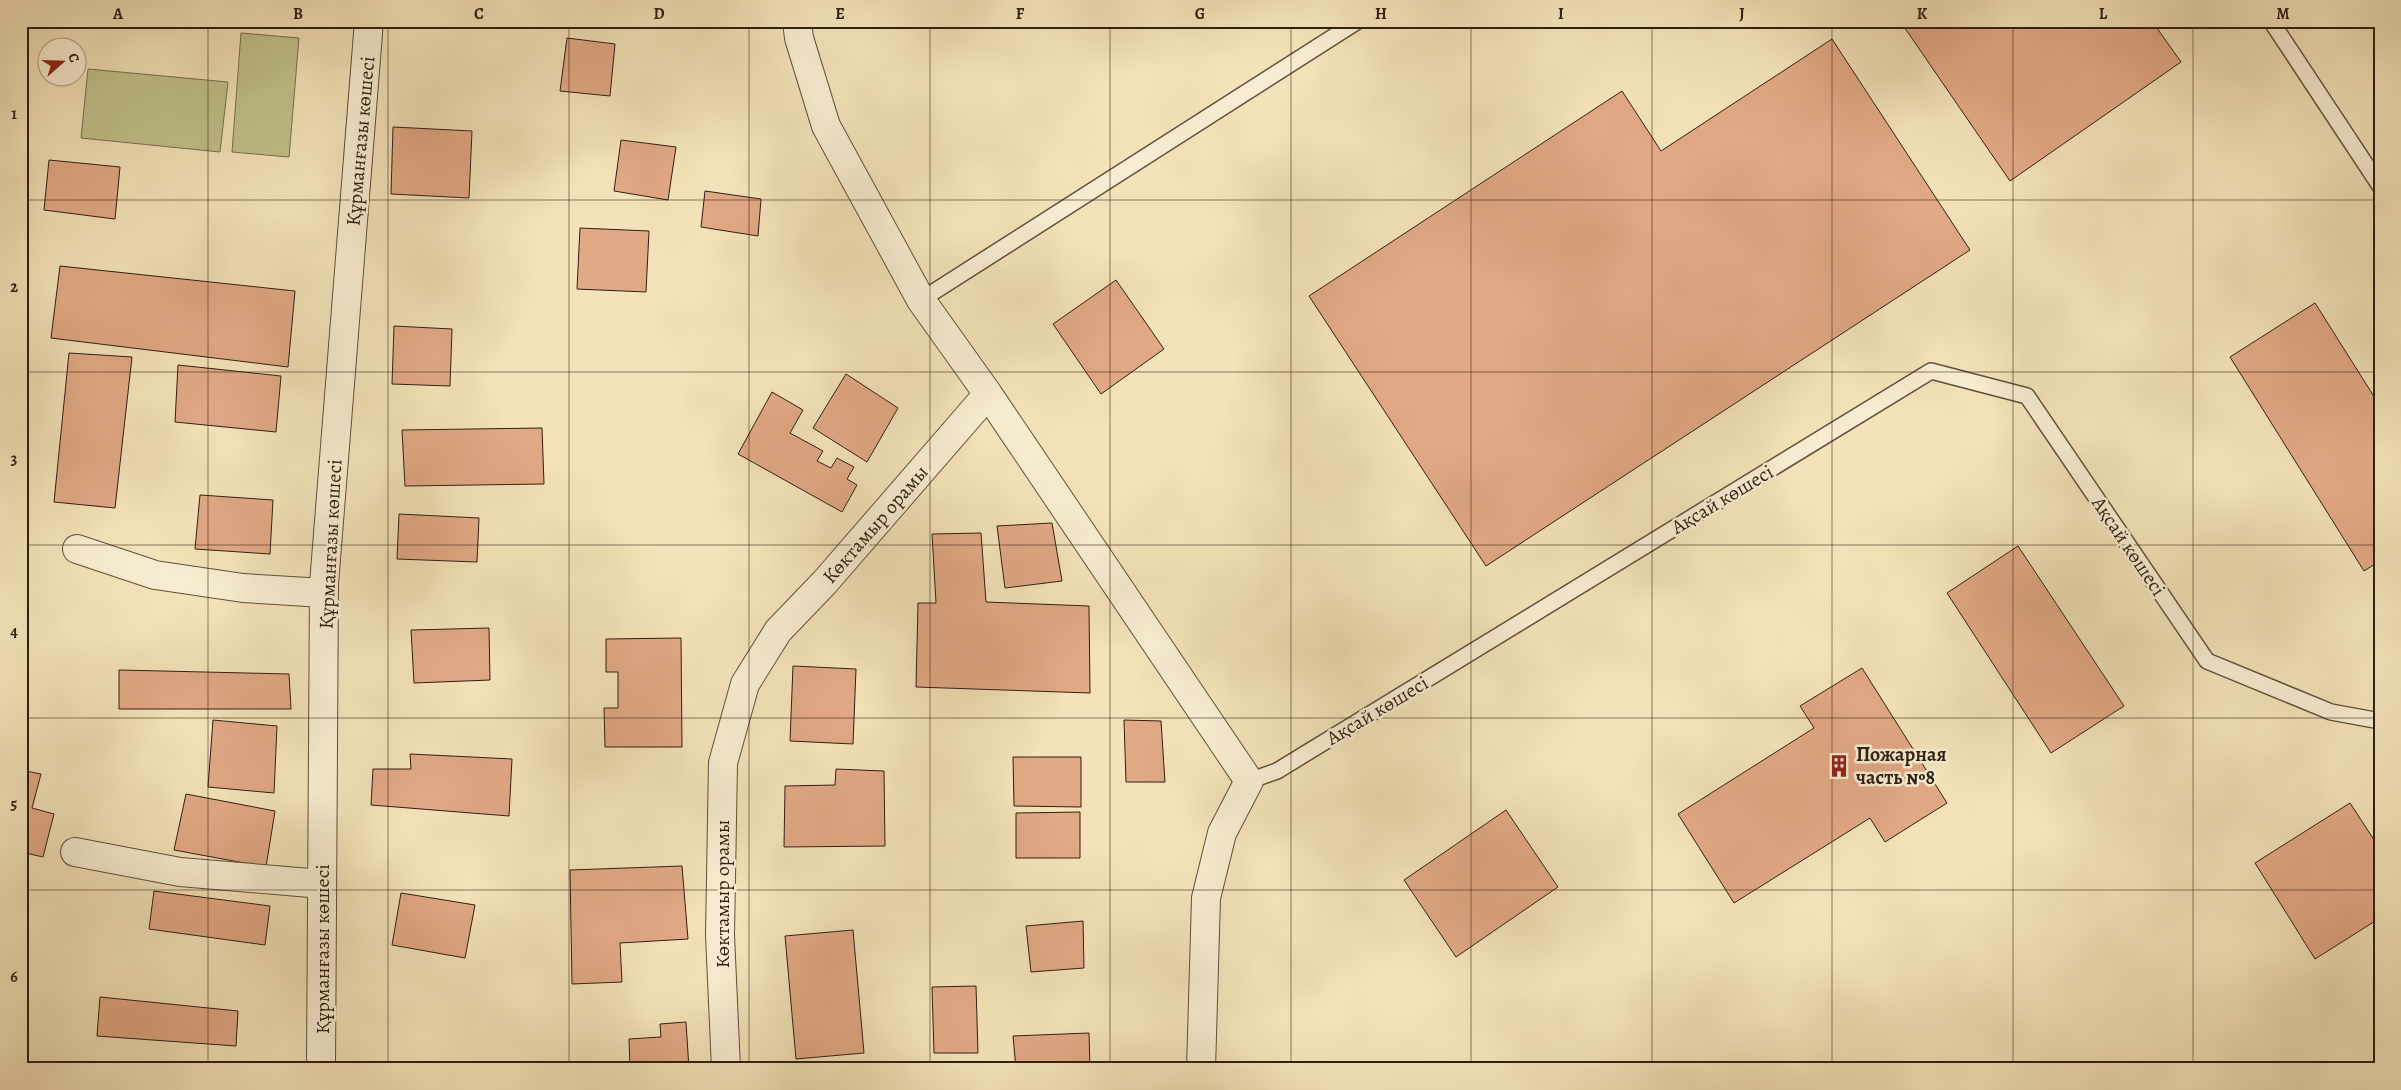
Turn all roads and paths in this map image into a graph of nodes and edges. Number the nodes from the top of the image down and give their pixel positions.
1 (369, 21) edge
2 (797, 21) edge
3 (1358, 21) edge
4 (2271, 21) edge
5 (2380, 186) edge
6 (921, 300) junction
7 (988, 394) junction
8 (77, 549) dead end
9 (324, 593) junction
10 (2380, 721) edge
11 (1249, 781) junction
12 (75, 852) dead end
13 (322, 884) junction
14 (321, 1069) edge
15 (726, 1069) edge
16 (1200, 1069) edge

1 - 9 street, Құрманғазы көшесі
2 - 6 street
3 - 6 lane
4 - 5 lane
6 - 7 street
7 - 11 street
7 - 15 street, Көктамыр орамы
8 - 9 street
9 - 13 street, Құрманғазы көшесі
10 - 11 lane, Ақсай көшесі
11 - 16 street
12 - 13 street
13 - 14 street, Құрманғазы көшесі

